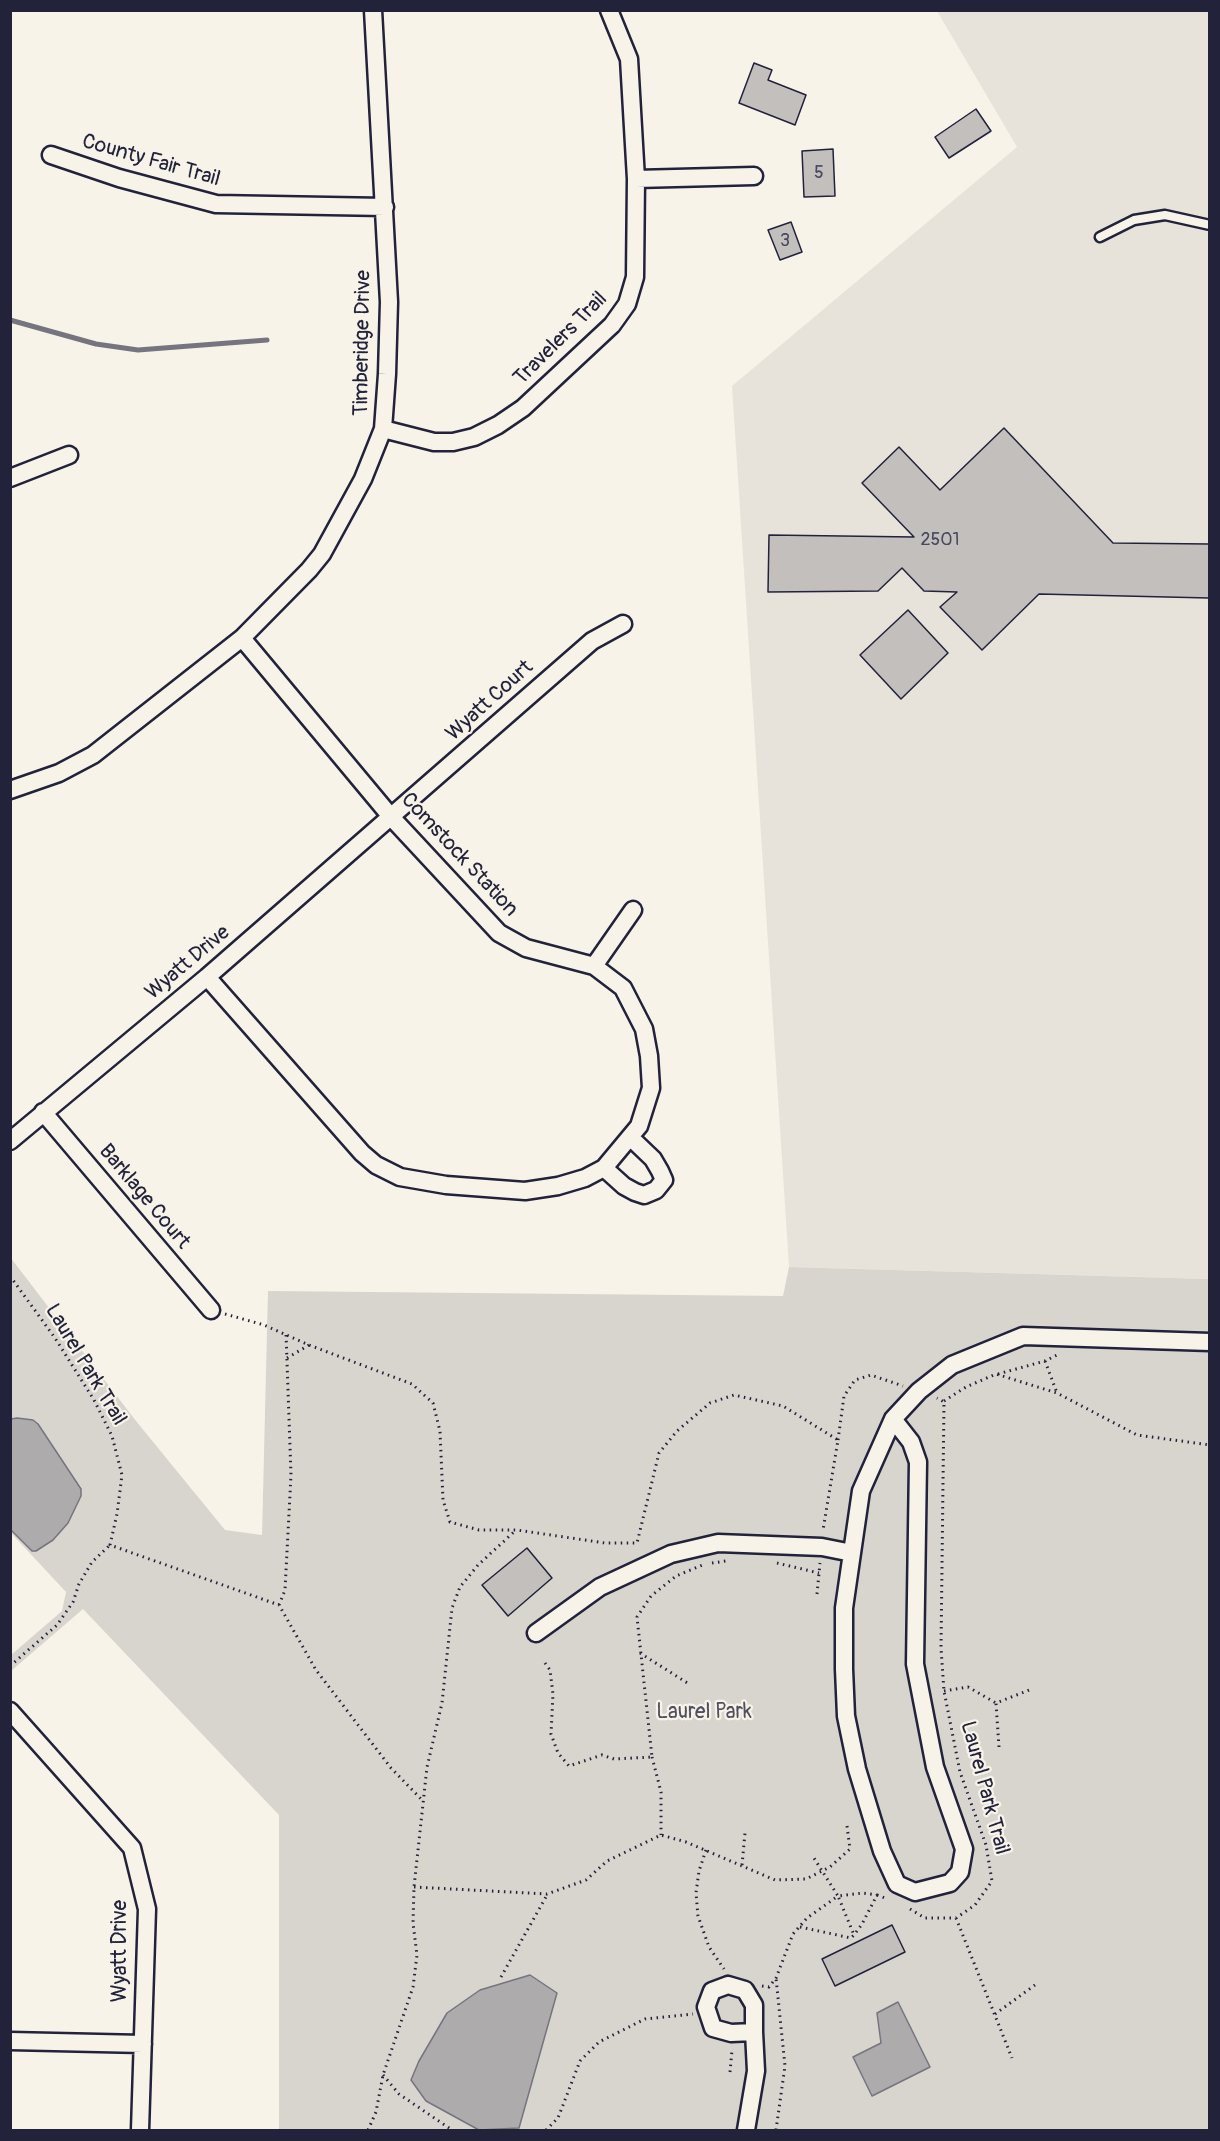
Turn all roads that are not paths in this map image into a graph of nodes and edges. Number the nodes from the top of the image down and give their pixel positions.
1 (373, 10) edge
2 (609, 10) edge
3 (51, 154) dead end
4 (754, 176) dead end
5 (636, 179) junction
6 (385, 207) junction
7 (1209, 225) edge
8 (1100, 237) dead end
9 (383, 429) junction
10 (69, 455) dead end
11 (10, 478) edge
12 (623, 624) dead end
13 (242, 638) junction
14 (10, 790) edge
15 (392, 818) junction
16 (633, 910) dead end
17 (594, 966) junction
18 (207, 977) junction
19 (43, 1112) junction
20 (630, 1137) junction
21 (10, 1141) edge
22 (604, 1168) junction
23 (211, 1310) road end
24 (1209, 1342) edge
25 (893, 1419) junction
26 (852, 1553) junction
27 (536, 1633) dead end
28 (10, 1711) edge
29 (754, 2032) dead end
30 (10, 2041) edge
31 (143, 2044) junction
32 (140, 2130) edge
33 (746, 2130) edge

1 - 6 street, Timberidge Drive
2 - 5 street, Travelers Trail
3 - 6 street, County Fair Trail
4 - 5 street
5 - 9 street, Travelers Trail
6 - 9 street, Timberidge Drive
7 - 8 lane
9 - 13 street, Timberidge Drive
10 - 11 street
12 - 15 street, Wyatt Court
13 - 14 street, Timberidge Drive
13 - 15 street, Comstock Station
15 - 17 street, Comstock Station
15 - 18 street, Wyatt Drive
16 - 17 street
17 - 20 street, Comstock Station
18 - 19 street, Wyatt Drive
18 - 22 street, Comstock Station
19 - 21 street, Wyatt Drive
19 - 23 street, Barklage Court
20 - 22 street, Comstock Station
20 - 22 street
24 - 25 street
25 - 26 street
25 - 26 street
26 - 27 street
28 - 31 street, Wyatt Drive
29 - 33 street
30 - 31 street
31 - 32 street, Wyatt Drive

